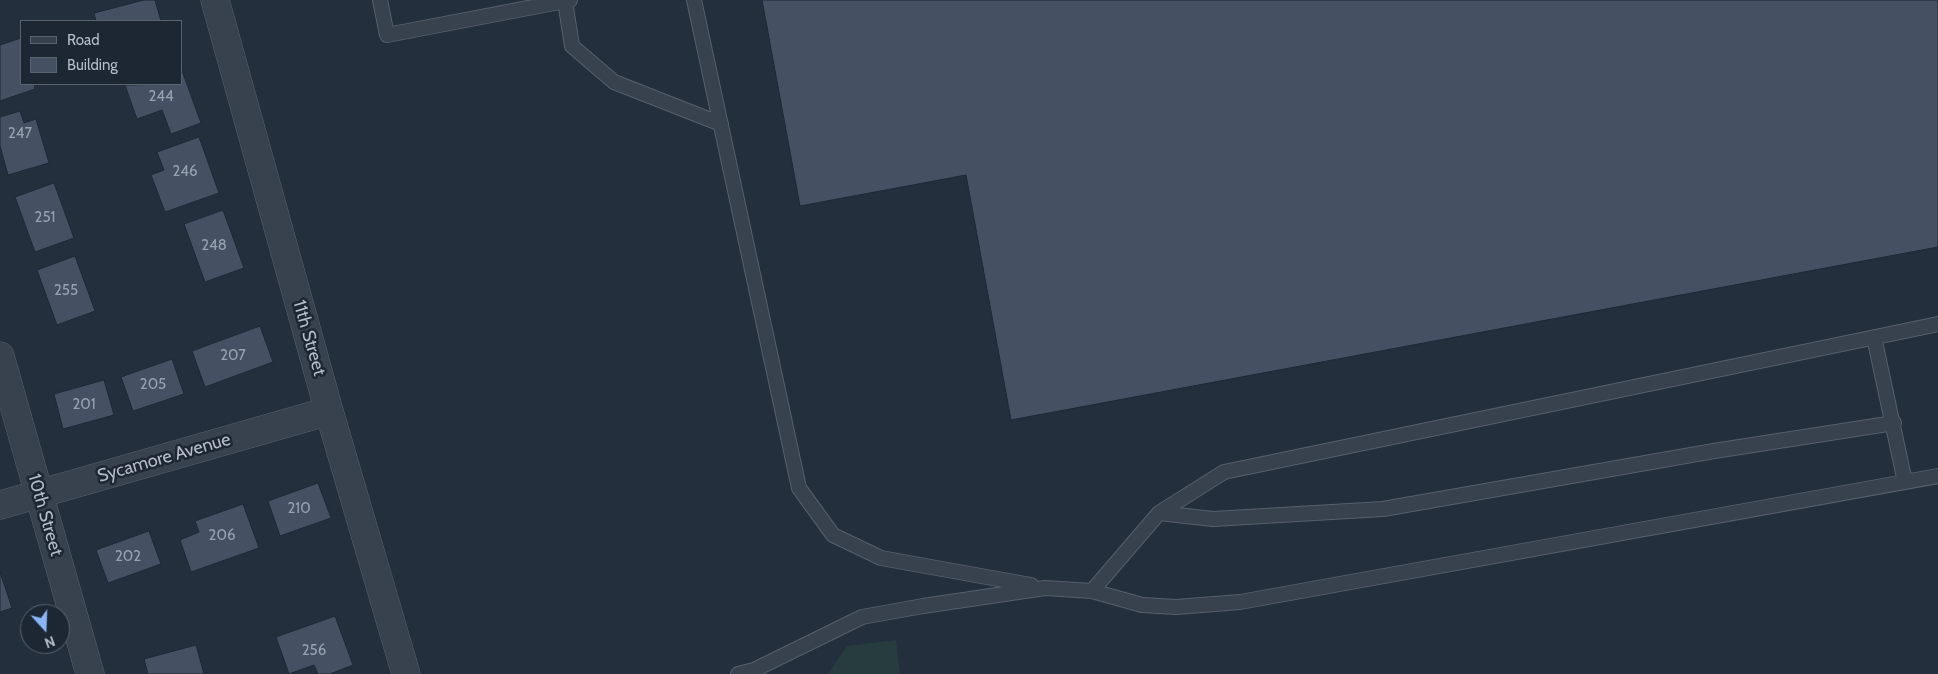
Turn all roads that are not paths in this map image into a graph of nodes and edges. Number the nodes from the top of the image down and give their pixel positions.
1 (215, 0) edge
2 (380, 0) edge
3 (567, 0) edge
4 (694, 0) edge
5 (721, 124) junction
6 (1938, 324) edge
7 (1874, 337) junction
8 (0, 356) edge
9 (329, 412) junction
10 (1894, 424) junction
11 (1938, 476) edge
12 (1905, 482) junction
13 (39, 493) junction
14 (0, 505) edge
15 (1160, 512) junction
16 (1044, 588) junction
17 (1092, 591) junction
18 (90, 674) edge
19 (406, 674) edge
20 (738, 674) edge

1 - 9 street, 11th Street
2 - 3 lane
3 - 5 lane
4 - 5 lane
5 - 16 lane
6 - 7 lane
7 - 10 lane
7 - 15 lane
8 - 13 street, 10th Street
9 - 13 street, Sycamore Avenue
9 - 19 street, 11th Street
10 - 12 lane
10 - 15 lane
11 - 12 lane
12 - 17 lane
13 - 14 street, Sycamore Avenue
13 - 18 street, 10th Street
15 - 17 lane
16 - 17 lane
16 - 20 lane

